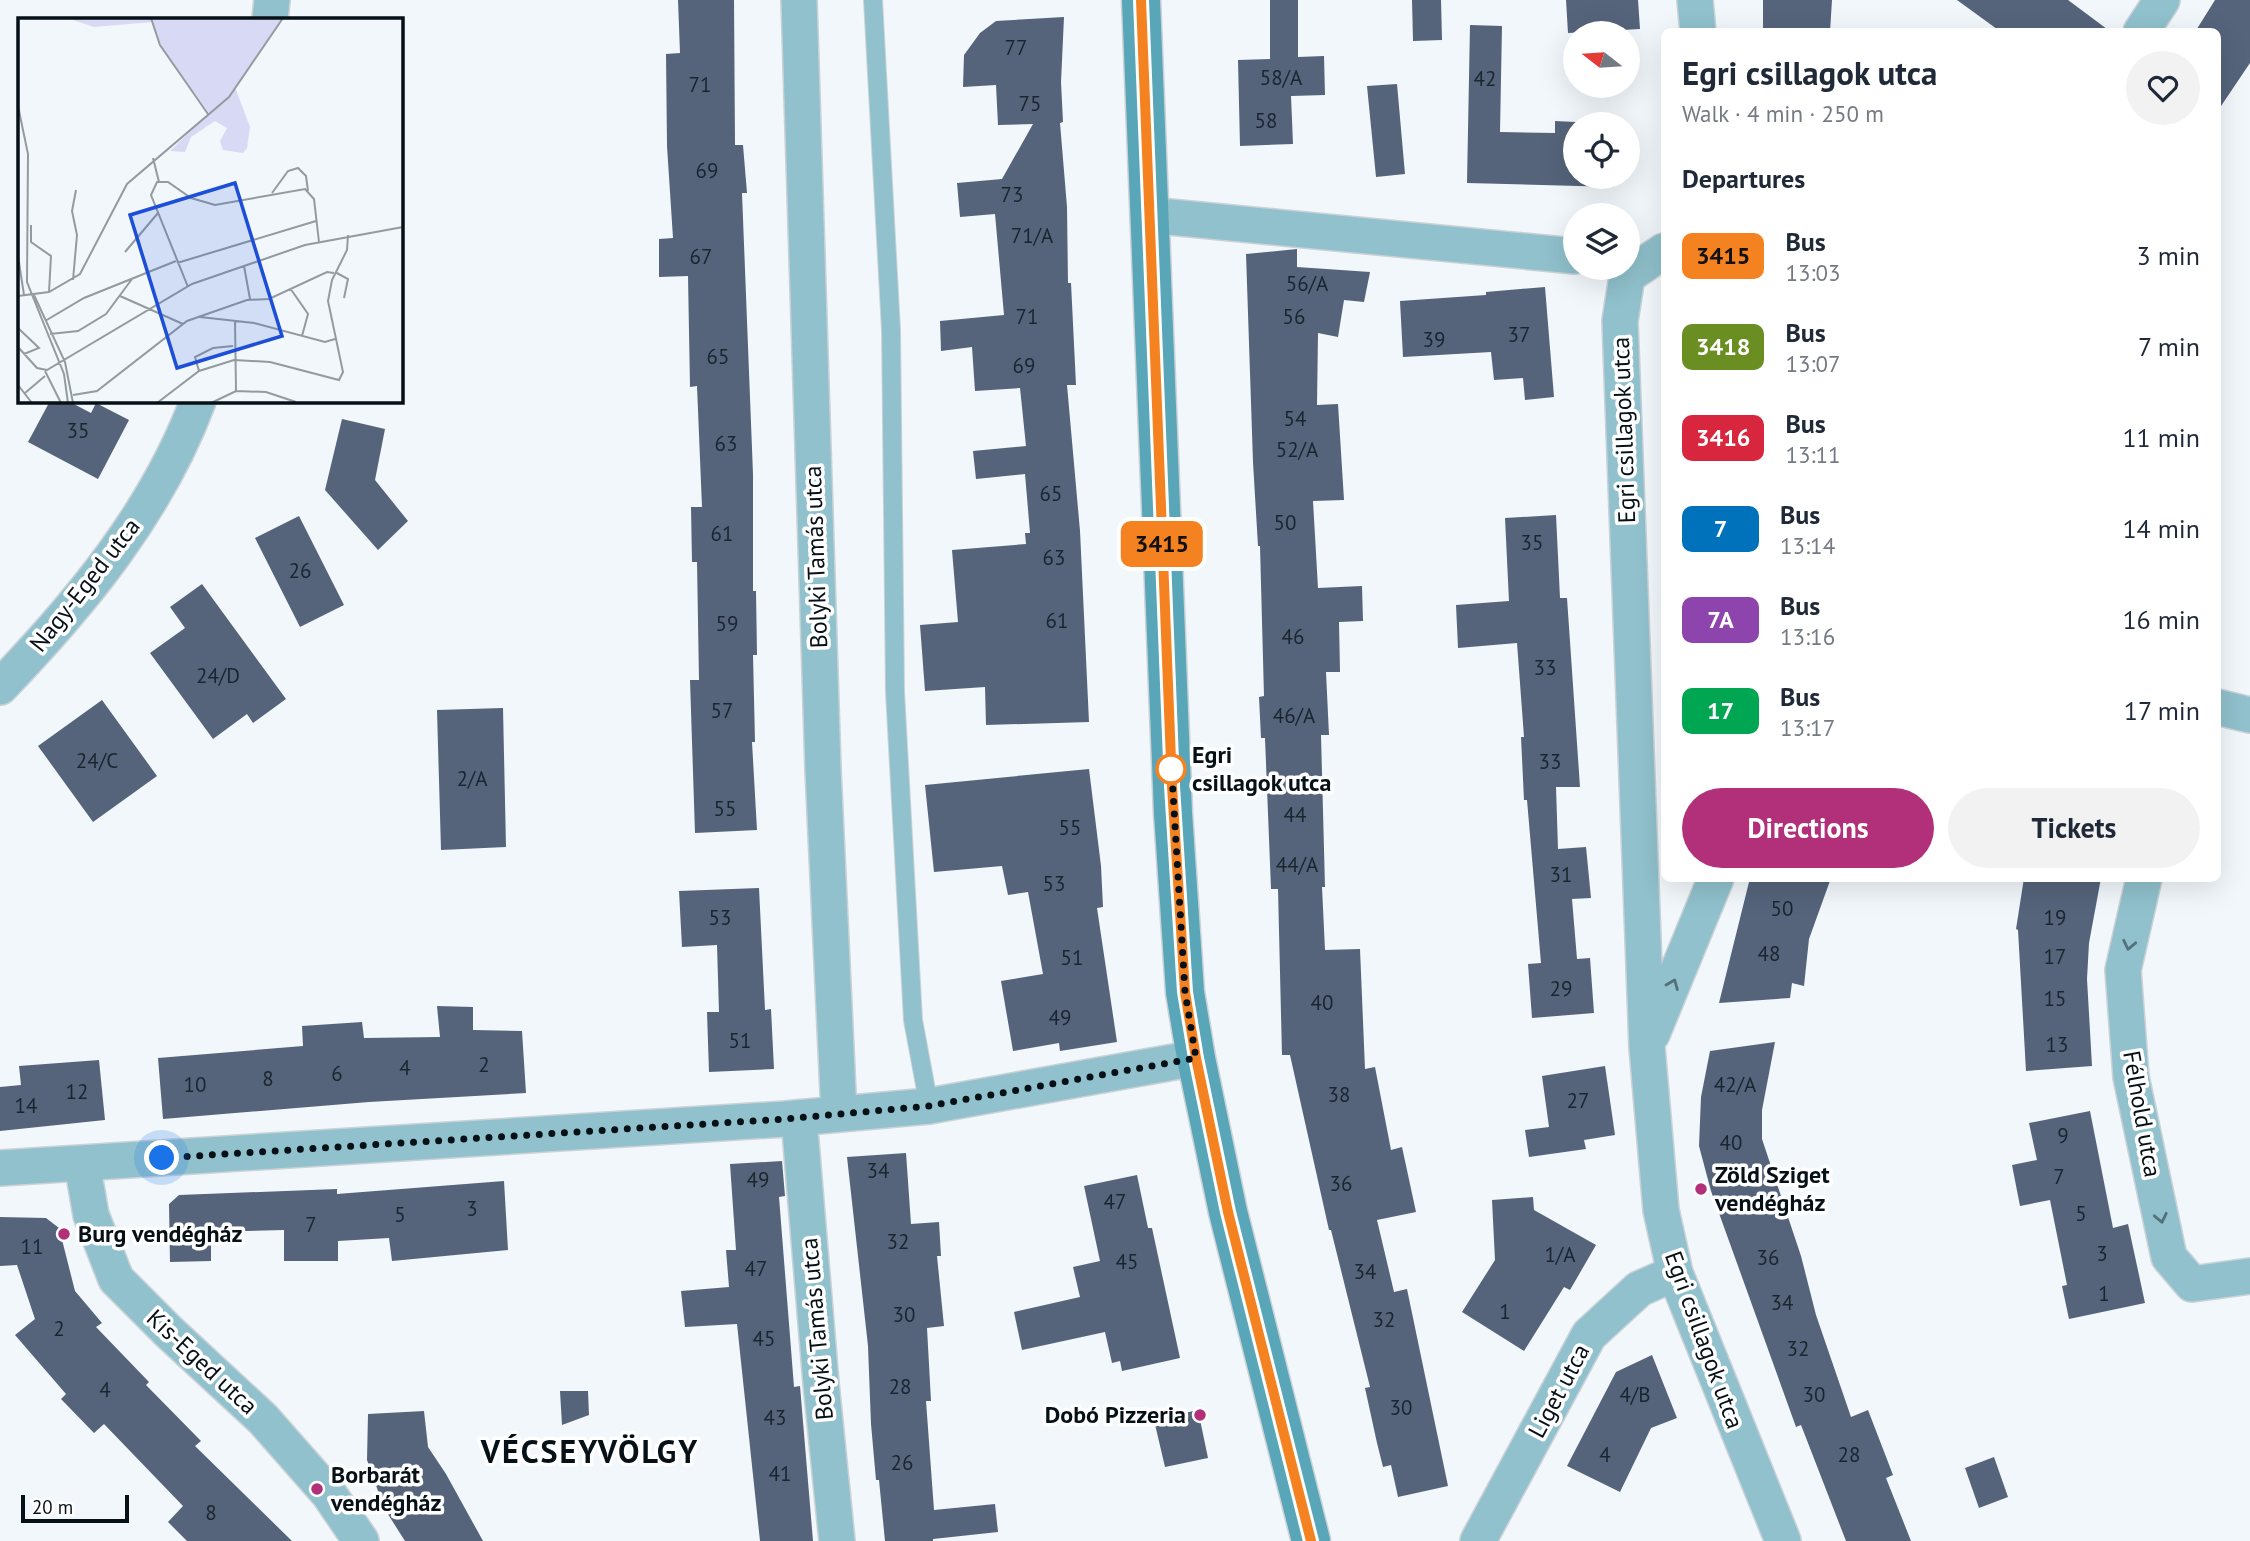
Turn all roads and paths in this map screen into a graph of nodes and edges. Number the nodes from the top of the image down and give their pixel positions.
1 (272, 0) edge
2 (799, 0) edge
3 (873, 0) edge
4 (1141, 0) edge
5 (1695, 0) edge
6 (2162, 0) edge
7 (270, 18) edge
8 (1698, 28) edge
9 (2144, 28) edge
10 (1149, 215) junction
11 (1661, 252) edge
12 (1563, 255) edge
13 (1640, 262) edge
14 (1617, 280) edge
15 (198, 402) edge
16 (0, 687) edge
17 (2221, 707) edge
18 (2250, 715) edge
19 (1714, 882) edge
20 (2143, 882) edge
21 (1647, 1047) junction
22 (1196, 1058) junction
23 (929, 1106) junction
24 (839, 1114) junction
25 (799, 1118) junction
26 (82, 1163) junction
27 (0, 1168) edge
28 (1675, 1273) junction
29 (2250, 1276) edge
30 (361, 1541) edge
31 (837, 1541) edge
32 (1311, 1541) edge
33 (1478, 1541) edge
34 (1783, 1541) edge

1 - 7 street
2 - 24 street, Bolyki Tamás utca
3 - 23 lane
4 - 10 main road
5 - 8 street
6 - 9 street
10 - 12 street
10 - 22 main road
11 - 13 street, Egri csillagok utca
14 - 21 street, Egri csillagok utca
15 - 16 street, Nagy-Eged utca
17 - 18 street
21 -> 19 street, Egri csillagok utca
20 -> 29 street, Félhold utca
21 - 28 street, Egri csillagok utca
22 - 23 street
22 - 32 main road
23 - 24 street
24 - 25 street
25 - 26 street
25 - 31 street, Bolyki Tamás utca
26 - 27 street
26 - 30 street, Kis-Eged utca
28 - 33 street, Liget utca
28 - 34 street, Egri csillagok utca

